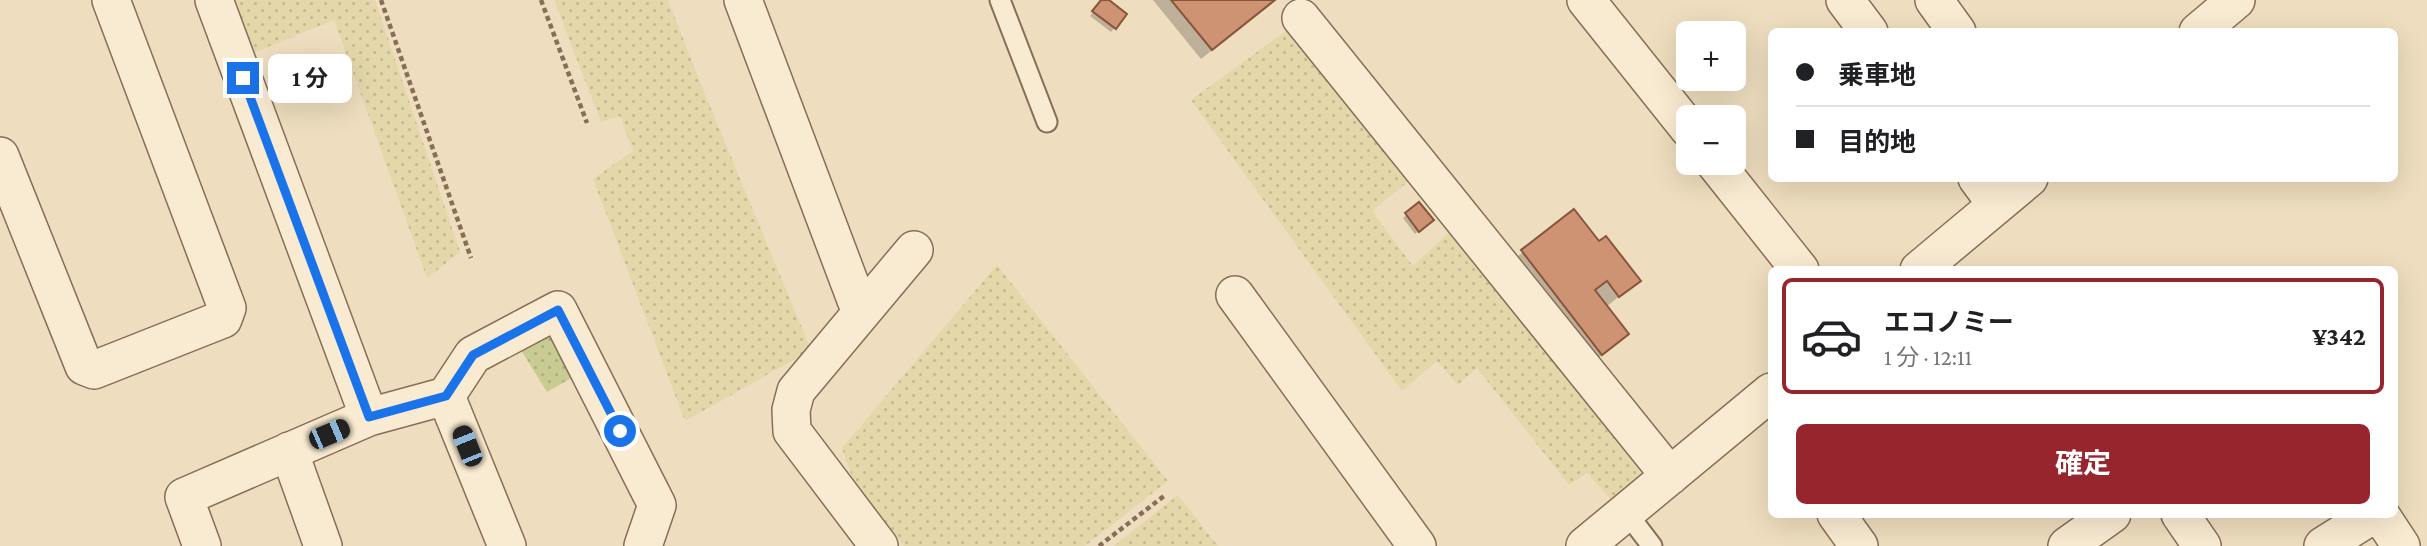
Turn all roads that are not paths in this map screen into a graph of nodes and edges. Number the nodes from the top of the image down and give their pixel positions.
1 (111, 0) edge
2 (214, 0) edge
3 (743, 0) edge
4 (1000, 0) edge
5 (1586, 0) edge
6 (1845, 0) edge
7 (1934, 0) edge
8 (2236, 0) edge
9 (1301, 18) dead end
10 (1866, 28) edge
11 (1954, 28) edge
12 (2203, 28) edge
13 (1676, 114) edge
14 (1047, 122) dead end
15 (0, 156) edge
16 (1725, 175) edge
17 (2017, 182) edge
18 (1987, 192) edge
19 (914, 250) dead end
20 (1797, 266) edge
21 (1922, 266) edge
22 (1235, 295) dead end
23 (861, 313) junction
24 (446, 396) junction
25 (1766, 407) edge
26 (369, 417) junction
27 (289, 451) junction
28 (1670, 476) junction
29 (1626, 512) junction
30 (1839, 518) edge
31 (2106, 518) edge
32 (2183, 518) edge
33 (2368, 518) edge
34 (2383, 518) edge
35 (202, 546) edge
36 (323, 546) edge
37 (507, 546) edge
38 (643, 546) edge
39 (879, 546) edge
40 (1417, 546) edge
41 (1585, 546) edge
42 (1652, 546) edge
43 (1859, 546) edge
44 (2067, 546) edge
45 (2202, 546) edge
46 (2323, 546) edge
47 (2401, 546) edge

1 - 15 street
2 - 26 street
3 - 23 street
4 - 14 lane
5 - 13 street
6 - 10 street
7 - 11 street
8 - 12 street
9 - 28 street
16 - 20 street
17 - 18 street
18 - 21 street
19 - 23 street
22 - 40 street
23 - 39 street
24 - 26 street
24 - 37 street
24 - 38 street
25 - 28 street
26 - 27 street
27 - 35 street
27 - 36 street
28 - 29 street
29 - 41 street
29 - 42 lane
30 - 43 street
31 - 44 street
32 - 45 street
33 - 46 street
34 - 47 street

